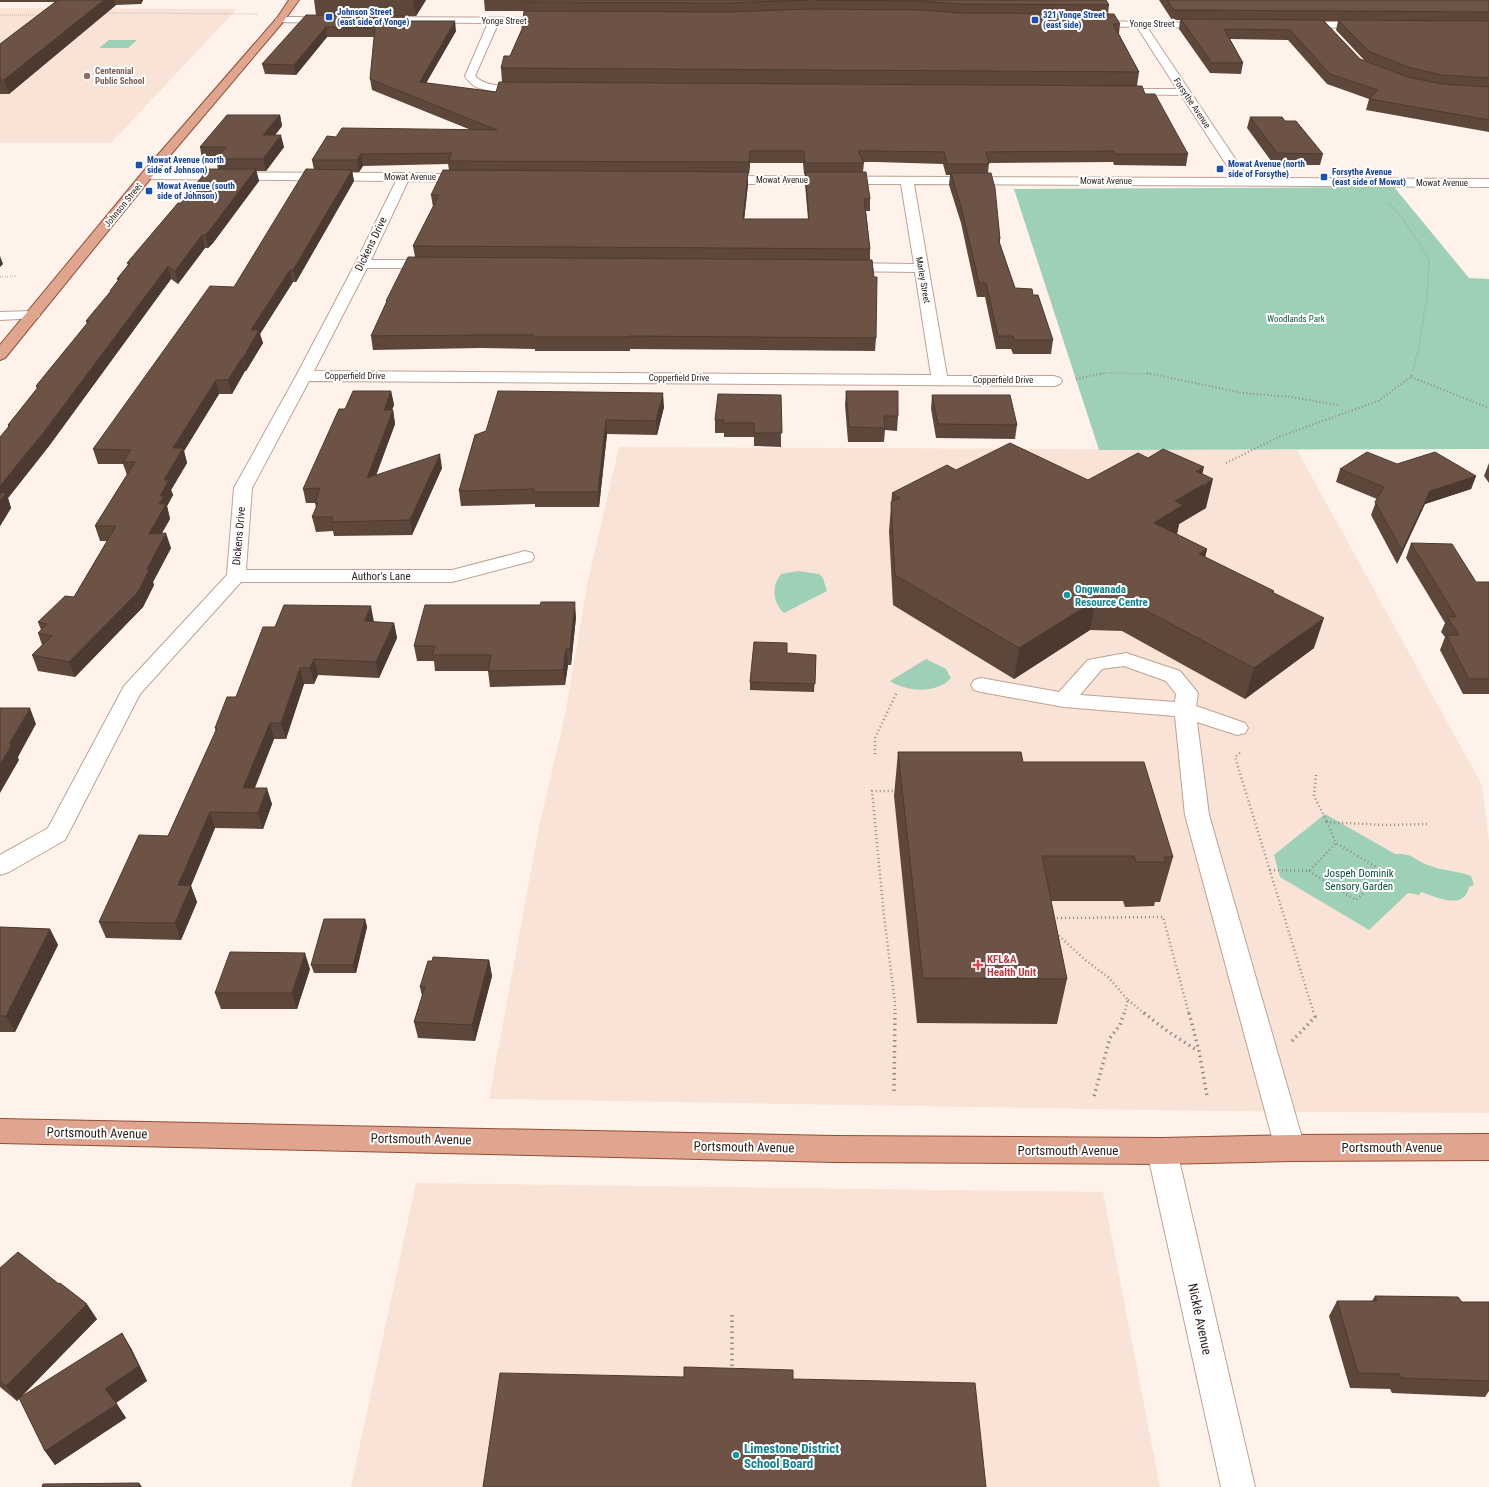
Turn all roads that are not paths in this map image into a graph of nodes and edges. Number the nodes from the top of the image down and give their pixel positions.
1 (294, 0) edge
2 (282, 17) junction
3 (344, 20) edge
4 (367, 20) edge
5 (494, 21) junction
6 (565, 21) edge
7 (1077, 24) edge
8 (1140, 24) junction
9 (1216, 25) edge
10 (1285, 25) edge
11 (1324, 25) junction
12 (1379, 25) edge
13 (1334, 36) edge
14 (538, 89) edge
15 (1103, 92) edge
16 (1184, 92) junction
17 (147, 175) junction
18 (404, 177) junction
19 (484, 178) edge
20 (707, 180) edge
21 (907, 181) junction
22 (1244, 182) junction
23 (1489, 183) edge
24 (362, 264) junction
25 (450, 264) edge
26 (825, 267) edge
27 (921, 268) junction
28 (33, 315) junction
29 (0, 316) edge
30 (0, 355) edge
31 (304, 376) junction
32 (940, 380) junction
33 (1054, 381) dead end
34 (525, 557) dead end
35 (236, 576) junction
36 (980, 685) dead end
37 (1064, 700) junction
38 (1185, 710) junction
39 (1237, 728) dead end
40 (0, 866) edge
41 (0, 1131) edge
42 (1489, 1147) edge
43 (1290, 1148) junction
44 (1162, 1151) junction
45 (1238, 1487) edge

1 - 2 main road, Johnson Street
2 - 3 street
2 - 17 main road, Johnson Street
4 - 5 street, Yonge Street
5 - 6 street, Yonge Street
5 - 14 street
7 - 8 street, Yonge Street
8 - 9 street, Yonge Street
8 - 16 street, Forsythe Avenue
10 - 11 street
11 - 12 street
11 - 13 street
15 - 16 street
16 - 22 street, Forsythe Avenue
17 - 18 street, Mowat Avenue
17 - 28 main road, Johnson Street
18 - 19 street, Mowat Avenue
18 - 24 street, Dickens Drive
20 - 21 street, Mowat Avenue
21 - 22 street, Mowat Avenue
21 - 27 street, Marley Street
22 - 23 street, Mowat Avenue
24 - 25 street
24 - 31 street, Dickens Drive
26 - 27 street
27 - 32 street, Marley Street
28 - 29 street
28 - 30 main road, Johnson Street
31 - 32 street, Copperfield Drive
31 - 35 street, Dickens Drive
32 - 33 street, Copperfield Drive
34 - 35 street, Author's Lane
35 - 40 street, Dickens Drive
36 - 37 street
37 - 38 street
37 - 38 street
38 - 39 street
38 - 43 street
41 - 44 main road, Portsmouth Avenue
42 - 43 main road, Portsmouth Avenue
43 - 44 main road, Portsmouth Avenue
44 - 45 street, Nickle Avenue

